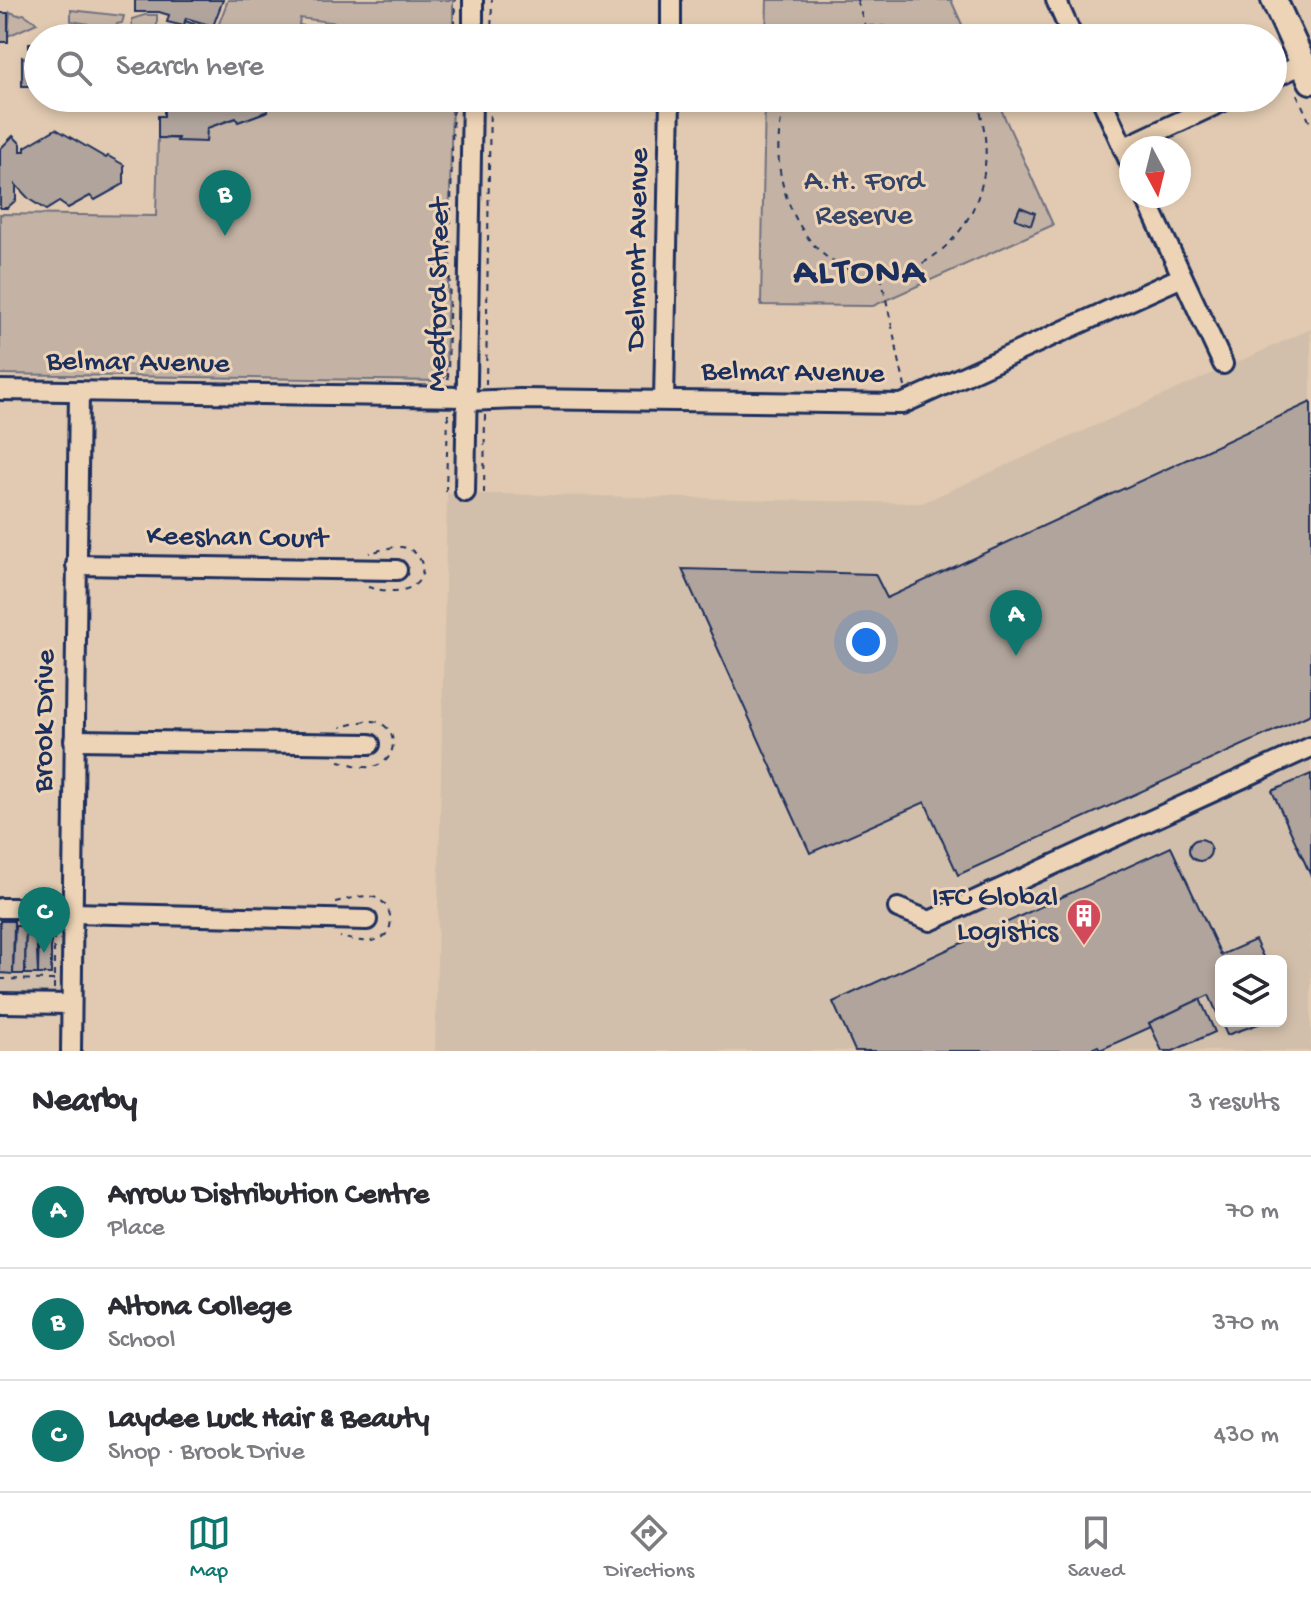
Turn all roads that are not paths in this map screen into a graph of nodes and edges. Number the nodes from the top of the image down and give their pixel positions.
1 (473, 0) edge
2 (671, 0) edge
3 (1056, 0) edge
4 (1274, 0) edge
5 (473, 24) edge
6 (671, 24) edge
7 (1067, 24) edge
8 (1285, 24) edge
9 (1287, 28) edge
10 (1307, 72) edge
11 (1287, 76) edge
12 (472, 112) edge
13 (670, 112) edge
14 (1107, 112) edge
15 (1205, 112) edge
16 (1163, 136) edge
17 (1119, 138) edge
18 (1150, 208) edge
19 (1182, 277) junction
20 (1223, 364) dead end
21 (0, 390) edge
22 (79, 391) junction
23 (470, 397) junction
24 (664, 400) junction
25 (465, 492) road end
26 (76, 565) junction
27 (397, 570) dead end
28 (74, 740) junction
29 (370, 744) dead end
30 (1311, 747) edge
31 (0, 908) edge
32 (898, 908) dead end
33 (72, 911) junction
34 (367, 920) dead end
35 (0, 1003) edge
36 (71, 1004) junction
37 (71, 1051) edge

1 - 5 street
2 - 6 street
3 - 7 street
4 - 8 main road
9 - 10 main road
10 - 11 street
12 - 23 street, Medford Street
13 - 24 street, Delmont Avenue
14 - 17 street
15 - 16 street
18 - 19 street
19 - 20 street
19 - 24 street, Belmar Avenue
21 - 22 street, Belmar Avenue
22 - 23 street, Belmar Avenue
22 - 26 street, Brook Drive
23 - 24 street, Belmar Avenue
23 - 25 street, Medford Street
26 - 27 street, Keeshan Court
26 - 28 street, Brook Drive
28 - 29 street
28 - 33 street, Brook Drive
30 - 32 street
31 - 33 street
33 - 34 street
33 - 36 street, Brook Drive
35 - 36 street
36 - 37 street, Brook Drive

